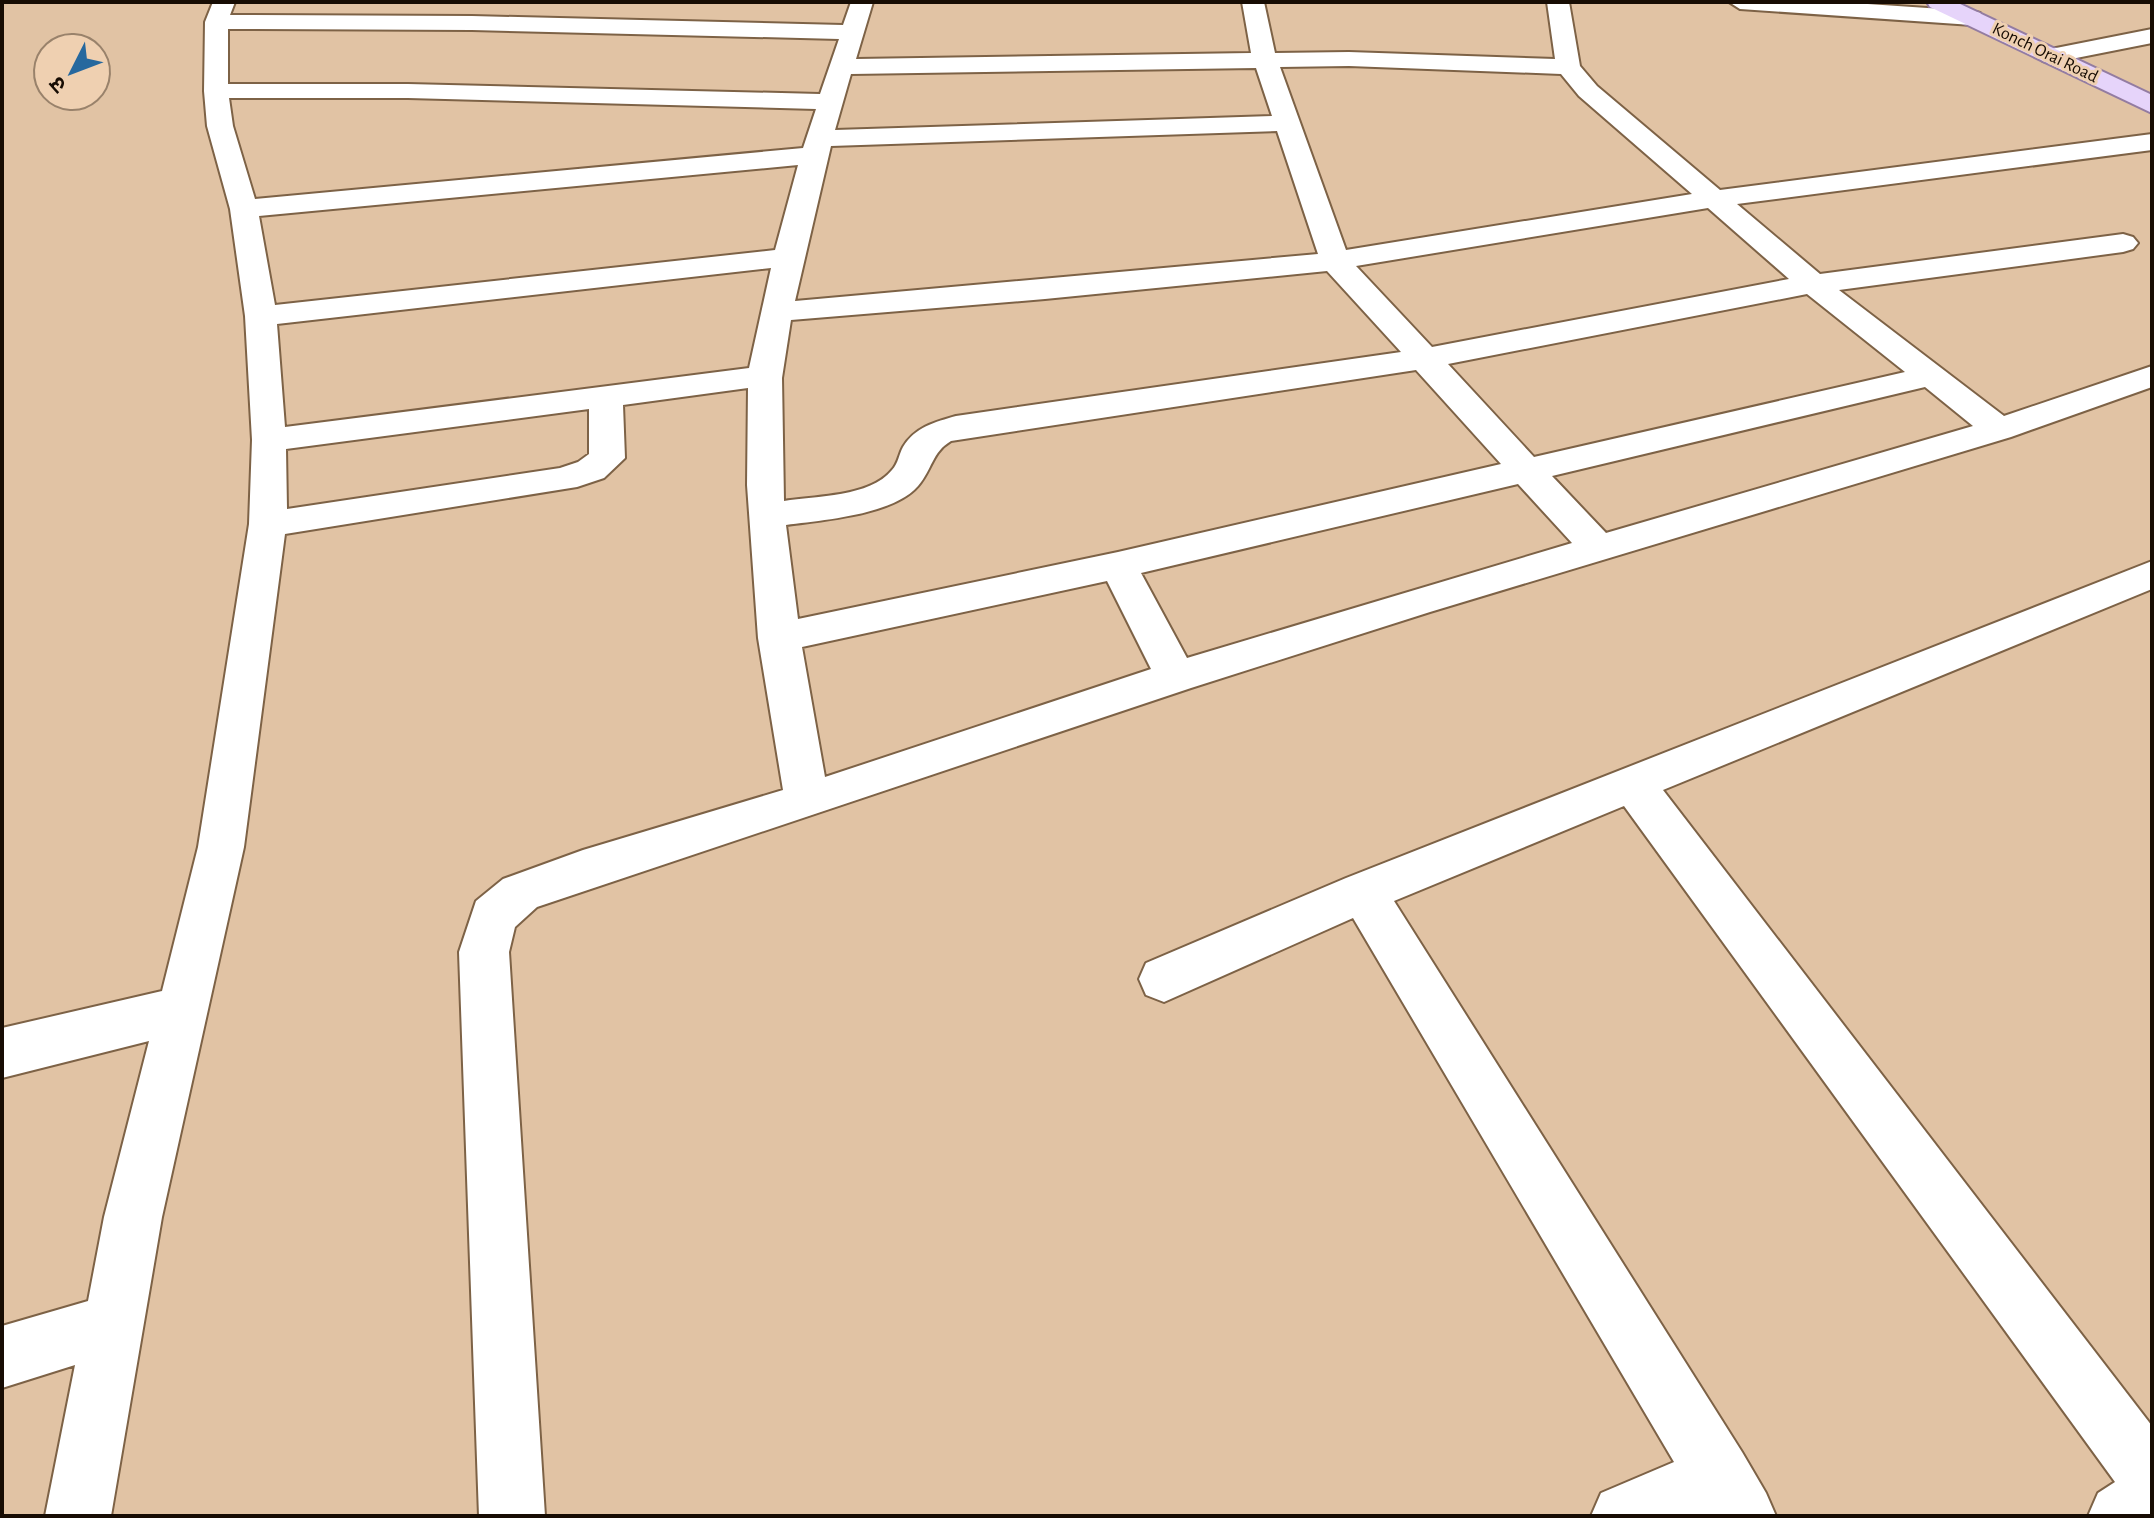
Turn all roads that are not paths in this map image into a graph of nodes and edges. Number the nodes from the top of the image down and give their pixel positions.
1 (490, 2) edge
2 (1253, 2) edge
3 (1558, 2) edge
4 (1740, 2) edge
5 (1938, 2) edge
6 (220, 12) edge
7 (857, 17) edge
8 (1972, 18) junction
9 (472, 23) junction
10 (2152, 36) edge
11 (451, 45) dead end
12 (2051, 56) junction
13 (1265, 60) junction
14 (840, 67) junction
15 (1568, 67) junction
16 (429, 68) dead end
17 (216, 91) junction
18 (408, 91) junction
19 (829, 102) junction
20 (2152, 105) edge
21 (1288, 123) junction
22 (2152, 142) edge
23 (817, 146) junction
24 (1713, 199) junction
25 (244, 209) junction
26 (2123, 243) dead end
27 (788, 257) junction
28 (1335, 261) junction
29 (1813, 284) junction
30 (777, 312) junction
31 (261, 316) junction
32 (1422, 359) junction
33 (765, 376) junction
34 (1931, 376) junction
35 (2152, 376) edge
36 (606, 396) junction
37 (1999, 429) junction
38 (269, 440) junction
39 (1527, 472) junction
40 (767, 516) junction
41 (268, 524) junction
42 (1598, 548) junction
43 (1118, 565) junction
44 (2152, 574) edge
45 (778, 638) junction
46 (1176, 677) junction
47 (1632, 783) junction
48 (807, 801) junction
49 (1363, 892) junction
50 (1164, 979) dead end
51 (183, 1009) junction
52 (2, 1053) edge
53 (113, 1323) junction
54 (2, 1357) edge
55 (2152, 1479) edge
56 (2152, 1495) edge
57 (1731, 1496) edge
58 (78, 1516) edge
59 (512, 1516) edge
60 (1624, 1516) edge
61 (2121, 1516) edge

1 - 9 street
2 - 13 street
3 - 15 street
4 - 8 street
5 - 8 main road, Konch Orai Road
6 - 9 street
6 - 17 street
7 - 9 street
7 - 14 street
8 - 12 main road, Konch Orai Road
9 - 11 street
10 - 12 street
12 - 20 main road, Konch Orai Road
13 - 14 street
13 - 15 street
13 - 21 street
14 - 19 street
15 - 24 street
16 - 18 street
17 - 18 street
17 - 25 street
18 - 19 street
19 - 23 street
21 - 23 street
21 - 28 street
22 - 24 street
23 - 25 street
23 - 27 street
24 - 28 street
24 - 29 street
25 - 31 street
26 - 29 street
27 - 30 street
27 - 31 street
28 - 30 street
28 - 32 street
29 - 32 street
29 - 34 street
30 - 33 street
31 - 38 street
32 - 39 street
32 - 40 street
33 - 36 street
33 - 40 street
34 - 37 street
34 - 39 street
35 - 37 street
36 - 38 street
36 - 41 street
37 - 42 street
38 - 41 street
39 - 42 street
39 - 43 street
40 - 45 street
41 - 51 street
42 - 46 street
43 - 45 street
43 - 46 street
44 - 47 street
45 - 48 street
46 - 48 street
47 - 49 street
47 - 55 street
48 - 59 street
49 - 50 street
49 - 57 street
51 - 52 street
51 - 53 street
53 - 54 street
53 - 58 street
56 - 61 street
57 - 60 street

